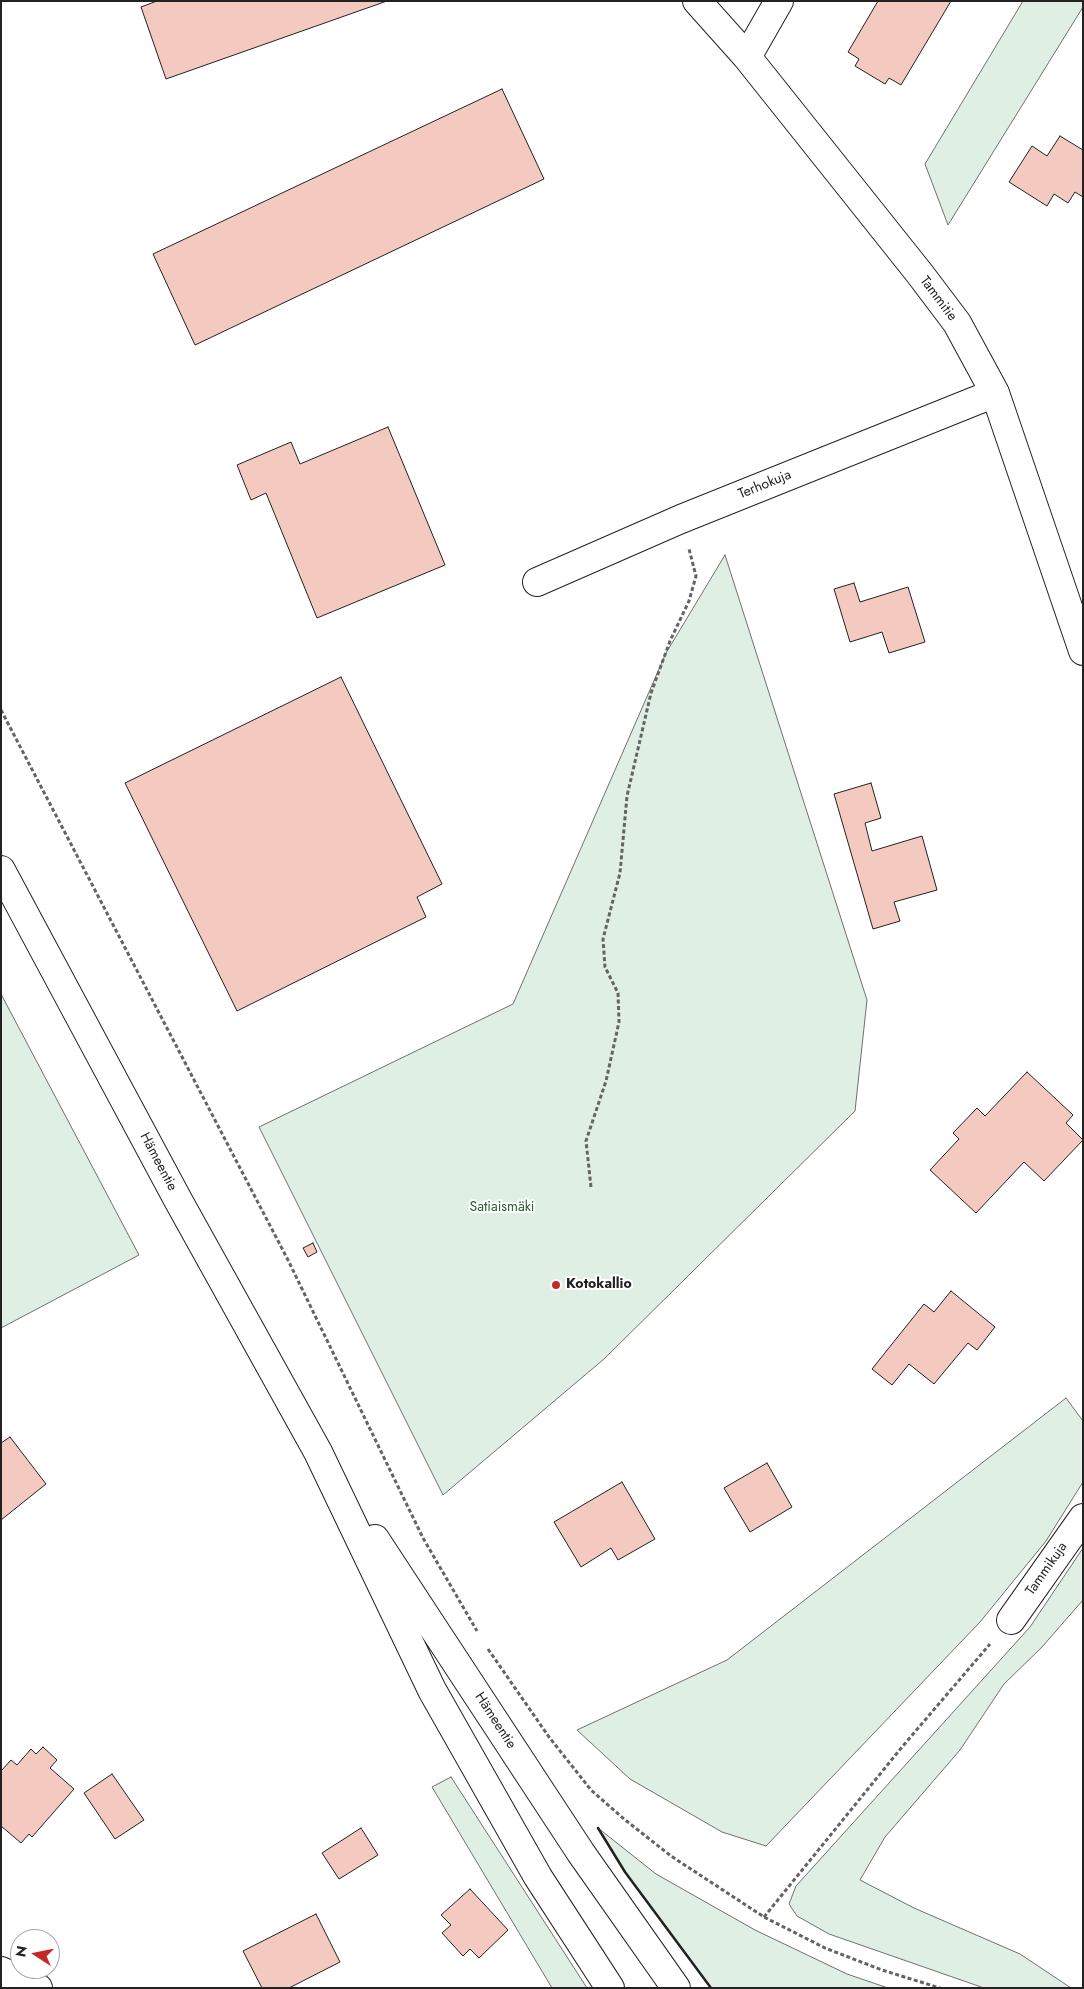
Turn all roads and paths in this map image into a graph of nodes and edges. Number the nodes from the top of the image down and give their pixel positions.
1 (697, 1) edge
2 (779, 1) edge
3 (747, 57) junction
4 (995, 393) junction
5 (681, 519) junction
6 (537, 582) dead end
7 (1083, 651) edge
8 (1, 710) edge
9 (1, 870) edge
10 (591, 1187) dead end
11 (318, 1452) junction
12 (1083, 1518) edge
13 (1011, 1620) joint
14 (478, 1634) dead end
15 (484, 1642) dead end
16 (764, 1917) junction
17 (1, 1971) edge
18 (38, 1988) edge
19 (610, 1988) edge
20 (676, 1988) edge
21 (940, 1988) edge

1 - 3 main road, Tammitie
2 - 3 main road
3 - 4 main road, Tammitie
4 - 5 main road, Terhokuja
4 - 7 main road, Tammitie
5 - 6 main road, Terhokuja
5 - 10 path
8 - 14 path
9 - 11 main road, Hämeentie
11 - 19 main road, Hämeentie
11 - 20 main road, Hämeentie
12 - 13 main road, Tammikuja
13 - 16 path
15 - 16 path
16 - 21 path
17 - 18 main road

